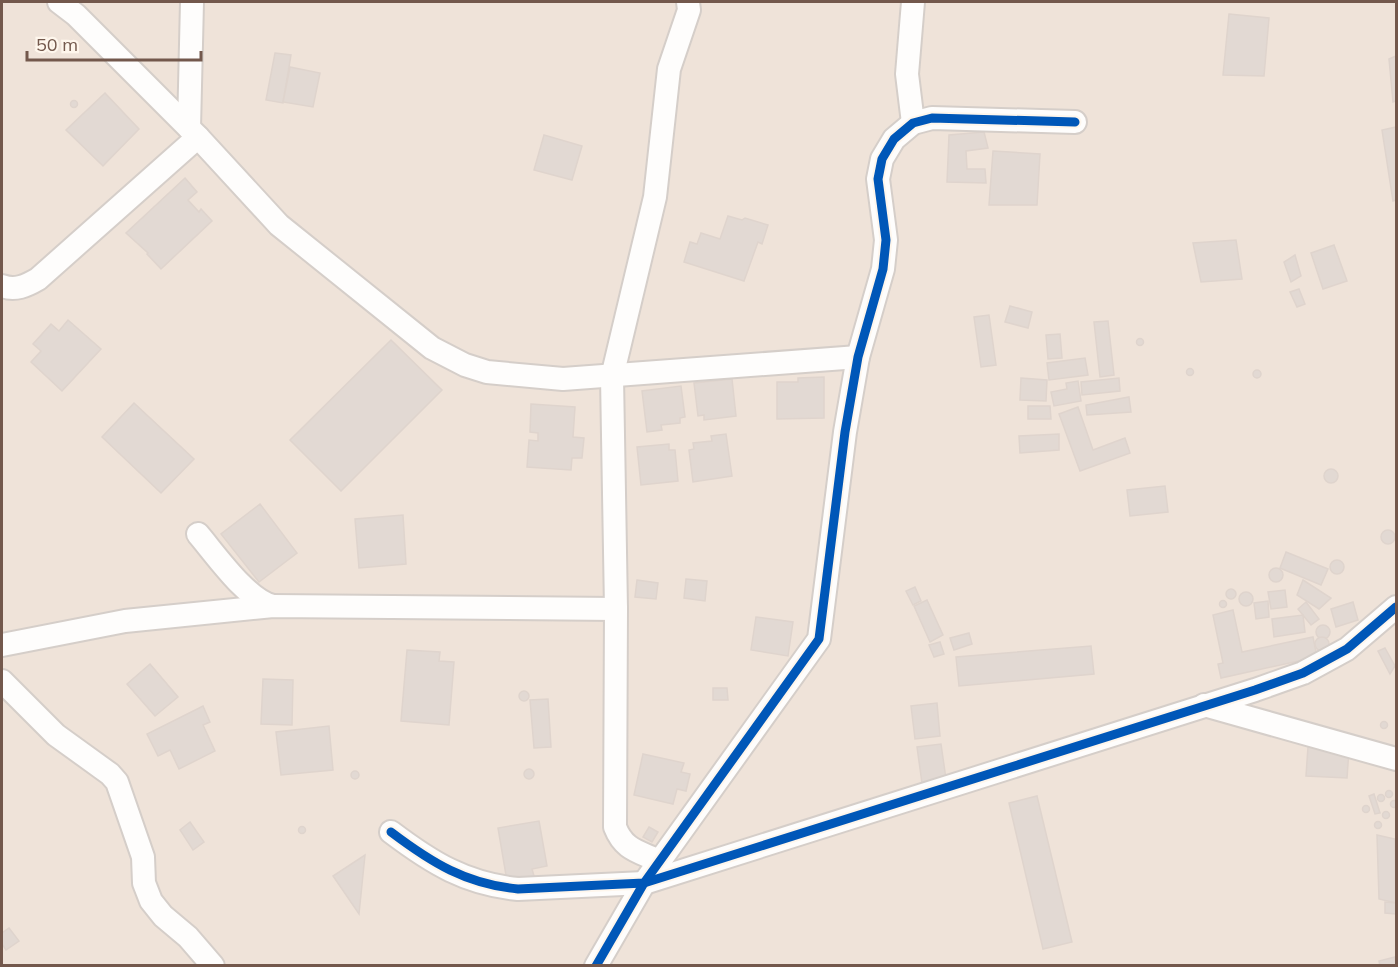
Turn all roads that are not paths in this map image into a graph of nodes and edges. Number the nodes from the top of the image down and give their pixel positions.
1 (59, 2) edge
2 (192, 2) edge
3 (688, 2) edge
4 (913, 2) edge
5 (1075, 122) dead end
6 (913, 123) junction
7 (194, 132) junction
8 (2, 286) edge
9 (858, 357) junction
10 (612, 376) junction
11 (198, 534) dead end
12 (273, 606) junction
13 (1396, 607) edge
14 (616, 609) junction
15 (2, 645) edge
16 (2, 681) edge
17 (1204, 705) junction
18 (1396, 759) edge
19 (392, 832) dead end
20 (659, 861) junction
21 (644, 882) junction
22 (213, 966) edge
23 (597, 966) edge

1 - 7 street
2 - 7 street
3 - 10 street
4 - 6 street
5 - 6 street
6 - 9 street
7 - 8 street
7 - 10 street
9 - 10 street
9 - 20 street
10 - 14 street
11 - 12 street
12 - 14 street
12 - 15 street
13 - 17 street
14 - 20 street
16 - 22 street
17 - 18 street
17 - 21 street
19 - 21 street
20 - 21 street
21 - 23 street

